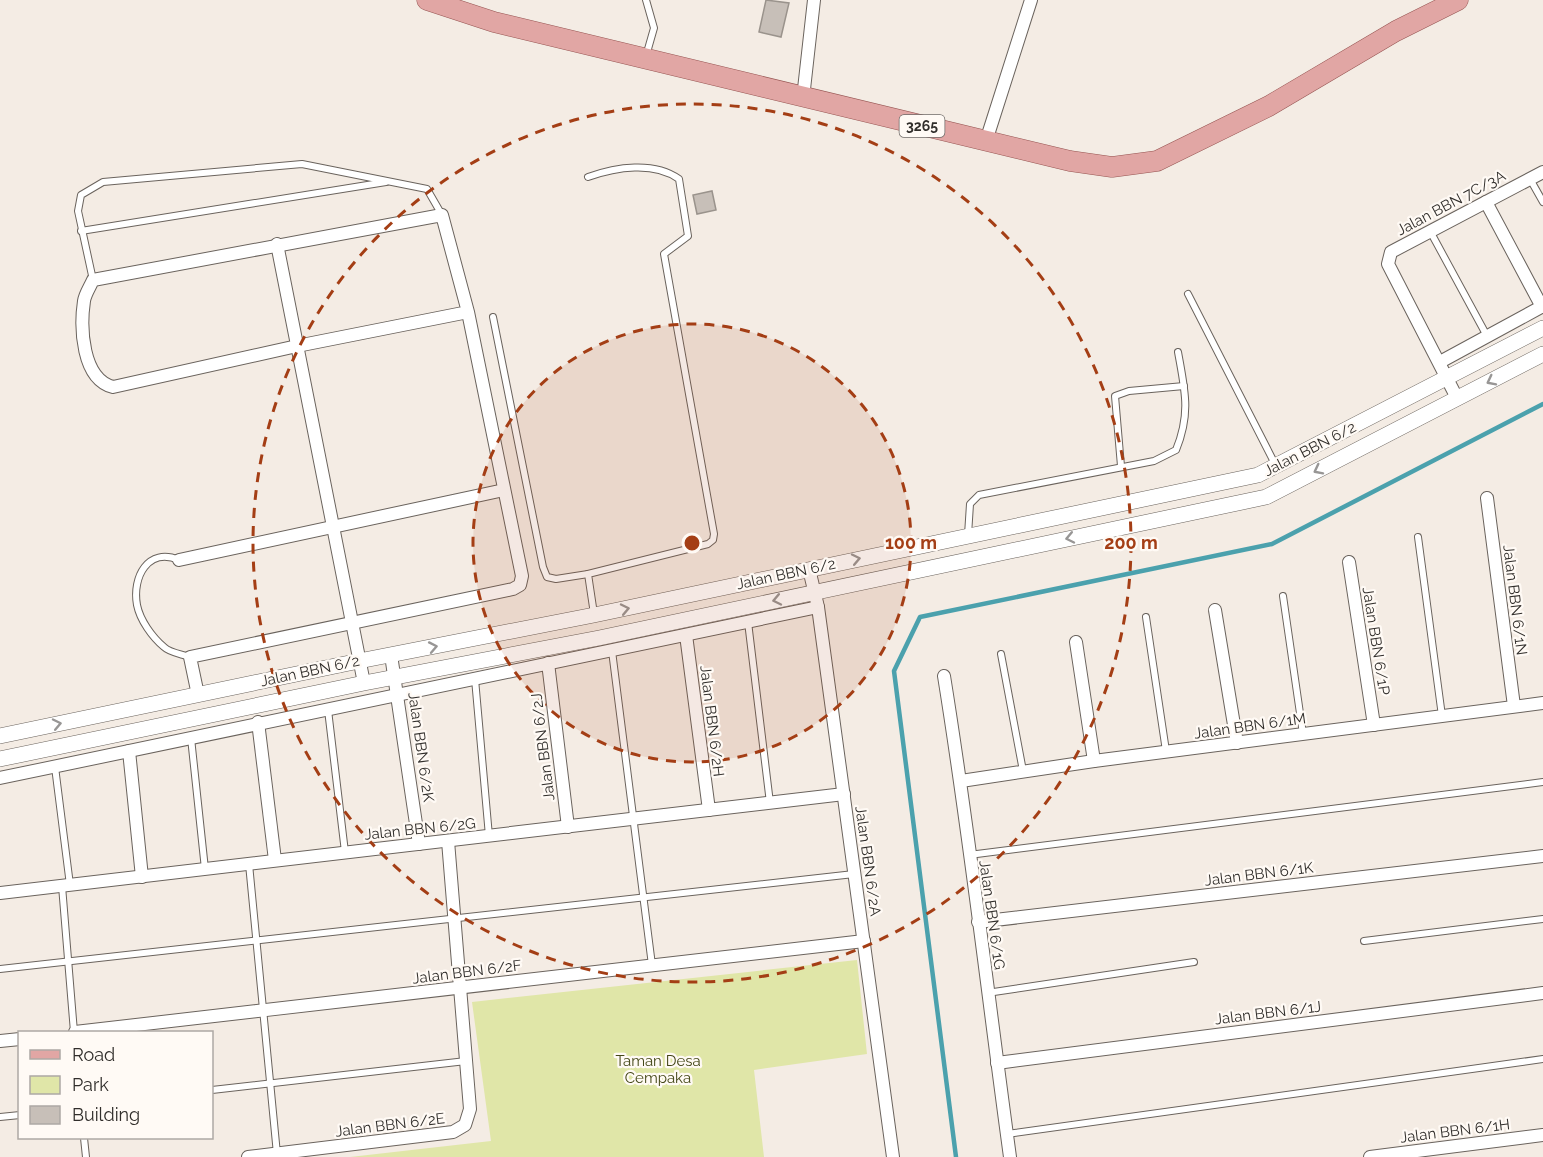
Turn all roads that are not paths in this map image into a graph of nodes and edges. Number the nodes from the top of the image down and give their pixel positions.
1 (427, 0) edge
2 (646, 0) edge
3 (814, 0) edge
4 (1030, 0) edge
5 (1458, 0) edge
6 (646, 57) junction
7 (803, 98) junction
8 (986, 141) junction
9 (1543, 172) edge
10 (588, 177) dead end
11 (1529, 179) junction
12 (389, 182) junction
13 (1486, 202) junction
14 (1543, 202) edge
15 (442, 215) junction
16 (81, 231) junction
17 (1430, 231) junction
18 (276, 244) junction
19 (93, 280) junction
20 (1188, 294) dead end
21 (1542, 307) edge
22 (468, 312) junction
23 (494, 317) dead end
24 (1543, 328) edge
25 (1487, 336) junction
26 (297, 346) junction
27 (1178, 352) dead end
28 (1543, 354) edge
29 (1440, 362) junction
30 (1446, 379) junction
31 (1184, 386) junction
32 (1457, 398) junction
33 (1121, 466) junction
34 (1276, 466) junction
35 (504, 490) junction
36 (1487, 498) dead end
37 (334, 528) junction
38 (968, 536) junction
39 (1418, 537) dead end
40 (179, 560) joint
41 (1349, 562) dead end
42 (809, 569) junction
43 (588, 574) junction
44 (1283, 596) dead end
45 (816, 599) junction
46 (1215, 610) dead end
47 (594, 615) junction
48 (1146, 617) dead end
49 (748, 621) junction
50 (354, 623) junction
51 (686, 635) junction
52 (1076, 642) dead end
53 (612, 650) junction
54 (1001, 654) dead end
55 (391, 655) junction
56 (190, 657) junction
57 (359, 661) junction
58 (548, 663) junction
59 (944, 676) dead end
60 (395, 678) junction
61 (475, 678) junction
62 (364, 683) junction
63 (398, 694) junction
64 (198, 695) junction
65 (1543, 703) edge
66 (1514, 706) junction
67 (328, 708) junction
68 (1442, 716) junction
69 (258, 723) junction
70 (1374, 724) junction
71 (1303, 734) junction
72 (0, 736) edge
73 (191, 737) junction
74 (1237, 742) junction
75 (129, 752) junction
76 (1166, 752) junction
77 (0, 759) edge
78 (1094, 761) junction
79 (55, 767) junction
80 (1023, 771) junction
81 (0, 778) edge
82 (961, 781) junction
83 (1543, 782) edge
84 (844, 794) junction
85 (770, 803) junction
86 (709, 810) junction
87 (635, 819) junction
88 (568, 827) junction
89 (489, 836) junction
90 (448, 841) junction
91 (419, 844) junction
92 (345, 852) junction
93 (968, 855) junction
94 (1543, 856) edge
95 (275, 860) junction
96 (249, 863) junction
97 (205, 869) junction
98 (855, 874) junction
99 (142, 877) junction
100 (66, 886) junction
101 (0, 887) edge
102 (0, 893) edge
103 (645, 898) junction
104 (454, 919) junction
105 (1543, 919) edge
106 (978, 922) junction
107 (256, 940) junction
108 (864, 941) junction
109 (1364, 941) dead end
110 (68, 961) junction
111 (1194, 962) dead end
112 (652, 965) junction
113 (0, 969) edge
114 (460, 988) junction
115 (987, 993) junction
116 (1543, 993) edge
117 (262, 1011) junction
118 (75, 1031) edge
119 (84, 1031) edge
120 (18, 1039) edge
121 (0, 1041) edge
122 (1543, 1059) edge
123 (466, 1061) junction
124 (997, 1063) junction
125 (270, 1083) junction
126 (213, 1090) edge
127 (18, 1115) edge
128 (0, 1117) edge
129 (1007, 1134) junction
130 (1543, 1135) edge
131 (84, 1139) edge
132 (277, 1154) junction
133 (86, 1157) edge
134 (248, 1157) edge
135 (893, 1157) edge
136 (1010, 1157) edge
137 (1370, 1157) edge

1 - 6 main road, 3265
2 - 6 lane
3 - 7 street
4 - 8 street
5 - 8 main road, 3265
6 - 7 main road, 3265
7 - 8 main road, 3265
9 - 11 street, Jalan BBN 7C/3A
10 - 43 lane
11 - 13 street, Jalan BBN 7C/3A
11 - 14 lane
12 - 15 lane
12 - 16 lane
12 - 16 lane
13 - 17 street, Jalan BBN 7C/3A
13 - 21 street
15 - 18 street
15 - 22 street
16 - 19 lane
17 - 25 lane
17 - 29 street, Jalan BBN 7C/3A
18 - 19 street
18 - 26 street
19 - 26 street
20 - 34 lane
21 - 25 street
22 - 26 street
22 - 35 street
23 - 43 lane
24 - 30 street, Jalan BBN 6/2
25 - 29 street
26 - 37 street
27 - 31 lane
28 -> 32 street, Jalan BBN 6/2
29 - 30 street, Jalan BBN 7C/3A
30 - 32 street, Jalan BBN 7C/3A
30 - 34 street, Jalan BBN 6/2
31 - 33 lane
31 - 33 lane
32 -> 45 street, Jalan BBN 6/2
33 - 38 lane
34 - 38 street, Jalan BBN 6/2
35 - 37 street
35 - 50 street
36 - 66 street, Jalan BBN 6/1N
37 - 40 street
37 - 50 street
42 -> 38 street, Jalan BBN 6/2
39 - 68 lane
40 - 56 lane
41 - 70 street, Jalan BBN 6/1P
42 - 45 street, Jalan BBN 6/2A
47 -> 42 street, Jalan BBN 6/2
43 - 47 lane
44 - 71 lane
45 - 49 street
45 -> 60 street, Jalan BBN 6/2
45 - 84 street, Jalan BBN 6/2A
46 - 74 street
55 -> 47 street, Jalan BBN 6/2
48 - 76 lane
49 - 51 street
49 - 85 lane
50 - 56 street
50 - 57 street
51 - 53 street
51 - 86 street, Jalan BBN 6/2H
52 - 78 street
53 - 58 street
53 - 87 lane
54 - 80 lane
55 - 57 street, Jalan BBN 6/2
55 - 60 street, Jalan BBN 6/2K
56 - 64 street
57 - 62 street
57 - 64 street, Jalan BBN 6/2
58 - 61 street
58 - 88 street, Jalan BBN 6/2J
59 - 82 street, Jalan BBN 6/1G
60 - 62 street, Jalan BBN 6/2
60 - 63 street, Jalan BBN 6/2K
61 - 63 street
61 - 89 lane
62 - 77 street, Jalan BBN 6/2
63 - 67 street
63 - 91 street, Jalan BBN 6/2K
72 -> 64 street, Jalan BBN 6/2
65 - 66 street, Jalan BBN 6/1M
66 - 68 street, Jalan BBN 6/1M
67 - 69 street
67 - 92 lane
68 - 70 street, Jalan BBN 6/1M
69 - 73 street
69 - 95 street
70 - 71 street, Jalan BBN 6/1M
71 - 74 street, Jalan BBN 6/1M
73 - 75 street
73 - 97 lane
74 - 76 street, Jalan BBN 6/1M
75 - 79 street
75 - 99 street
76 - 78 street, Jalan BBN 6/1M
78 - 80 street, Jalan BBN 6/1M
79 - 81 street
79 - 100 lane
80 - 82 street, Jalan BBN 6/1M
82 - 93 street, Jalan BBN 6/1G
83 - 93 lane
84 - 85 street, Jalan BBN 6/2G
84 - 98 street, Jalan BBN 6/2A
85 - 86 street, Jalan BBN 6/2G
86 - 87 street, Jalan BBN 6/2G
87 - 88 street, Jalan BBN 6/2G
87 - 103 lane
88 - 89 street, Jalan BBN 6/2G
89 - 90 street, Jalan BBN 6/2G
90 - 91 street, Jalan BBN 6/2G
90 - 104 street, Jalan BBN 6/2E
91 - 92 street, Jalan BBN 6/2G
92 - 95 street, Jalan BBN 6/2G
93 - 106 street, Jalan BBN 6/1G
94 - 106 street, Jalan BBN 6/1K
95 - 96 street, Jalan BBN 6/2G
96 - 97 street, Jalan BBN 6/2G
96 - 107 lane
97 - 99 street, Jalan BBN 6/2G
98 - 103 lane
98 - 108 street, Jalan BBN 6/2A
99 - 100 street, Jalan BBN 6/2G
100 - 102 street, Jalan BBN 6/2G
100 - 110 lane
101 - 102 street
103 - 104 lane
103 - 112 lane
104 - 107 lane
104 - 114 street, Jalan BBN 6/2E
105 - 109 lane
106 - 115 street, Jalan BBN 6/1G
107 - 110 lane
107 - 117 lane
108 - 112 street, Jalan BBN 6/2F
108 - 135 street, Jalan BBN 6/2A
110 - 113 lane
110 - 118 lane
111 - 115 lane
112 - 114 street, Jalan BBN 6/2F
114 - 117 street, Jalan BBN 6/2F
114 - 123 street, Jalan BBN 6/2E
115 - 124 street, Jalan BBN 6/1G
116 - 124 street, Jalan BBN 6/1J
117 - 119 street, Jalan BBN 6/2F
117 - 125 lane
120 - 121 street
122 - 129 lane
123 - 125 lane
123 - 132 street, Jalan BBN 6/2E
124 - 129 street, Jalan BBN 6/1G
125 - 126 lane
125 - 132 lane
127 - 128 lane
129 - 136 street, Jalan BBN 6/1G
130 - 137 street, Jalan BBN 6/1H
131 - 133 lane
132 - 134 street, Jalan BBN 6/2E

